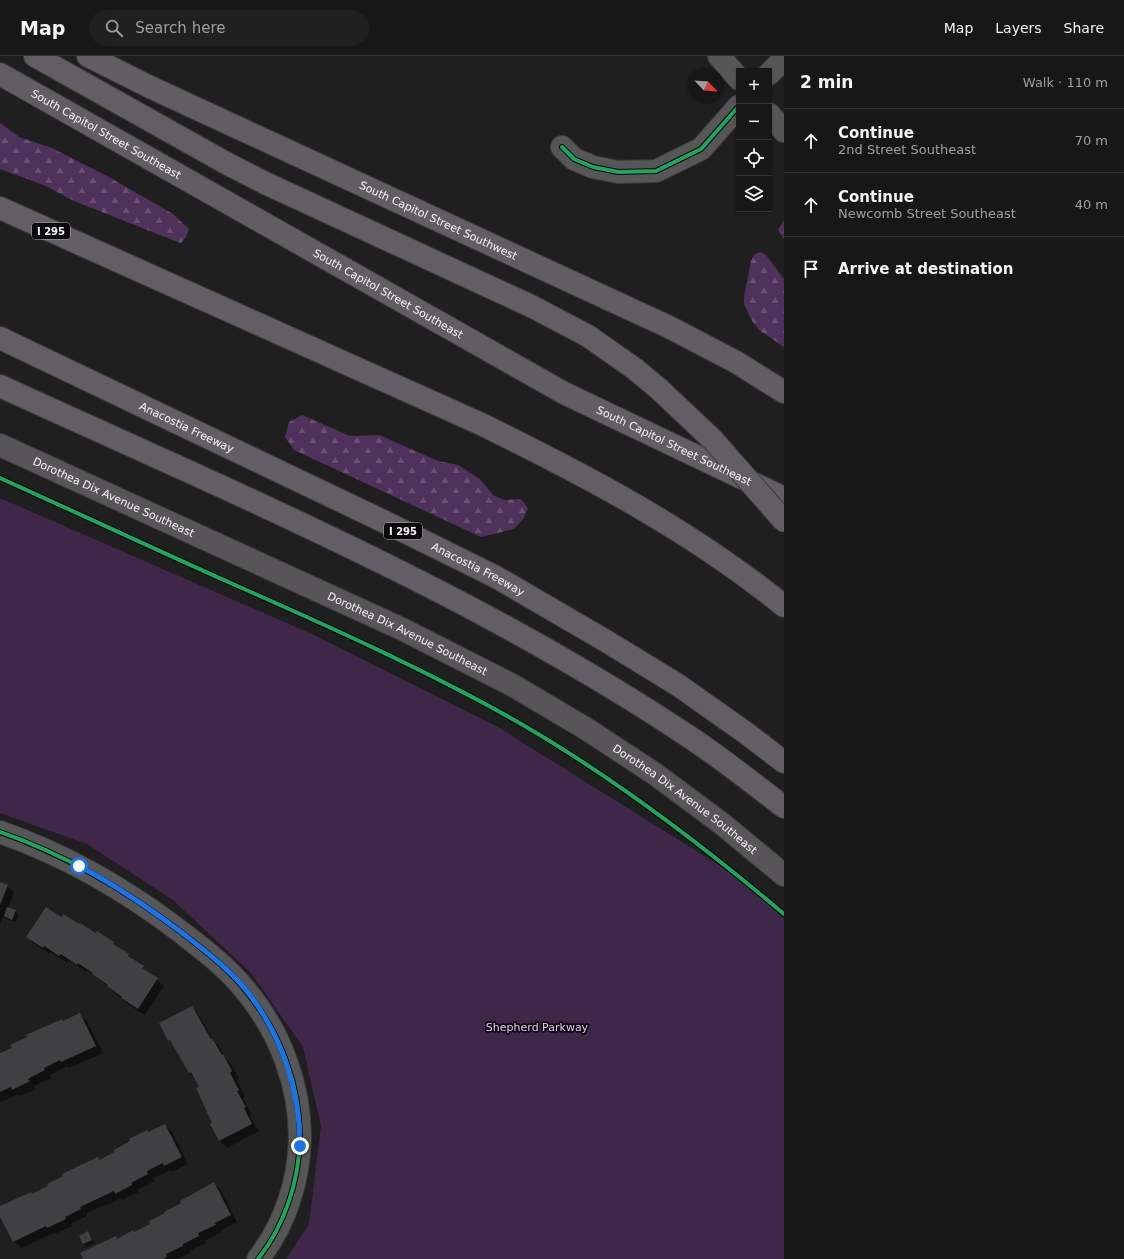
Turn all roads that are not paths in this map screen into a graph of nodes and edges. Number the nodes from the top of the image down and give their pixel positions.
1 (35, 56) edge
2 (88, 56) edge
3 (719, 56) edge
4 (784, 59) edge
5 (772, 71) edge
6 (0, 74) edge
7 (736, 76) edge
8 (736, 109) edge
9 (772, 117) edge
10 (784, 131) edge
11 (562, 147) dead end
12 (0, 208) edge
13 (0, 338) edge
14 (0, 386) edge
15 (784, 392) edge
16 (0, 445) edge
17 (784, 498) edge
18 (784, 521) edge
19 (784, 606) edge
20 (784, 762) edge
21 (784, 807) edge
22 (0, 832) edge
23 (784, 875) edge
24 (258, 1259) edge

1 - 18 highway, bridge
2 - 15 main road, South Capitol Street Southwest
3 - 7 street
4 - 5 street
6 - 17 main road, South Capitol Street Southeast
8 - 11 street
9 - 10 street
12 - 19 highway, I 295
13 - 20 highway, Anacostia Freeway / I 295
14 - 21 highway
16 - 23 main road, Dorothea Dix Avenue Southeast
22 - 24 street

